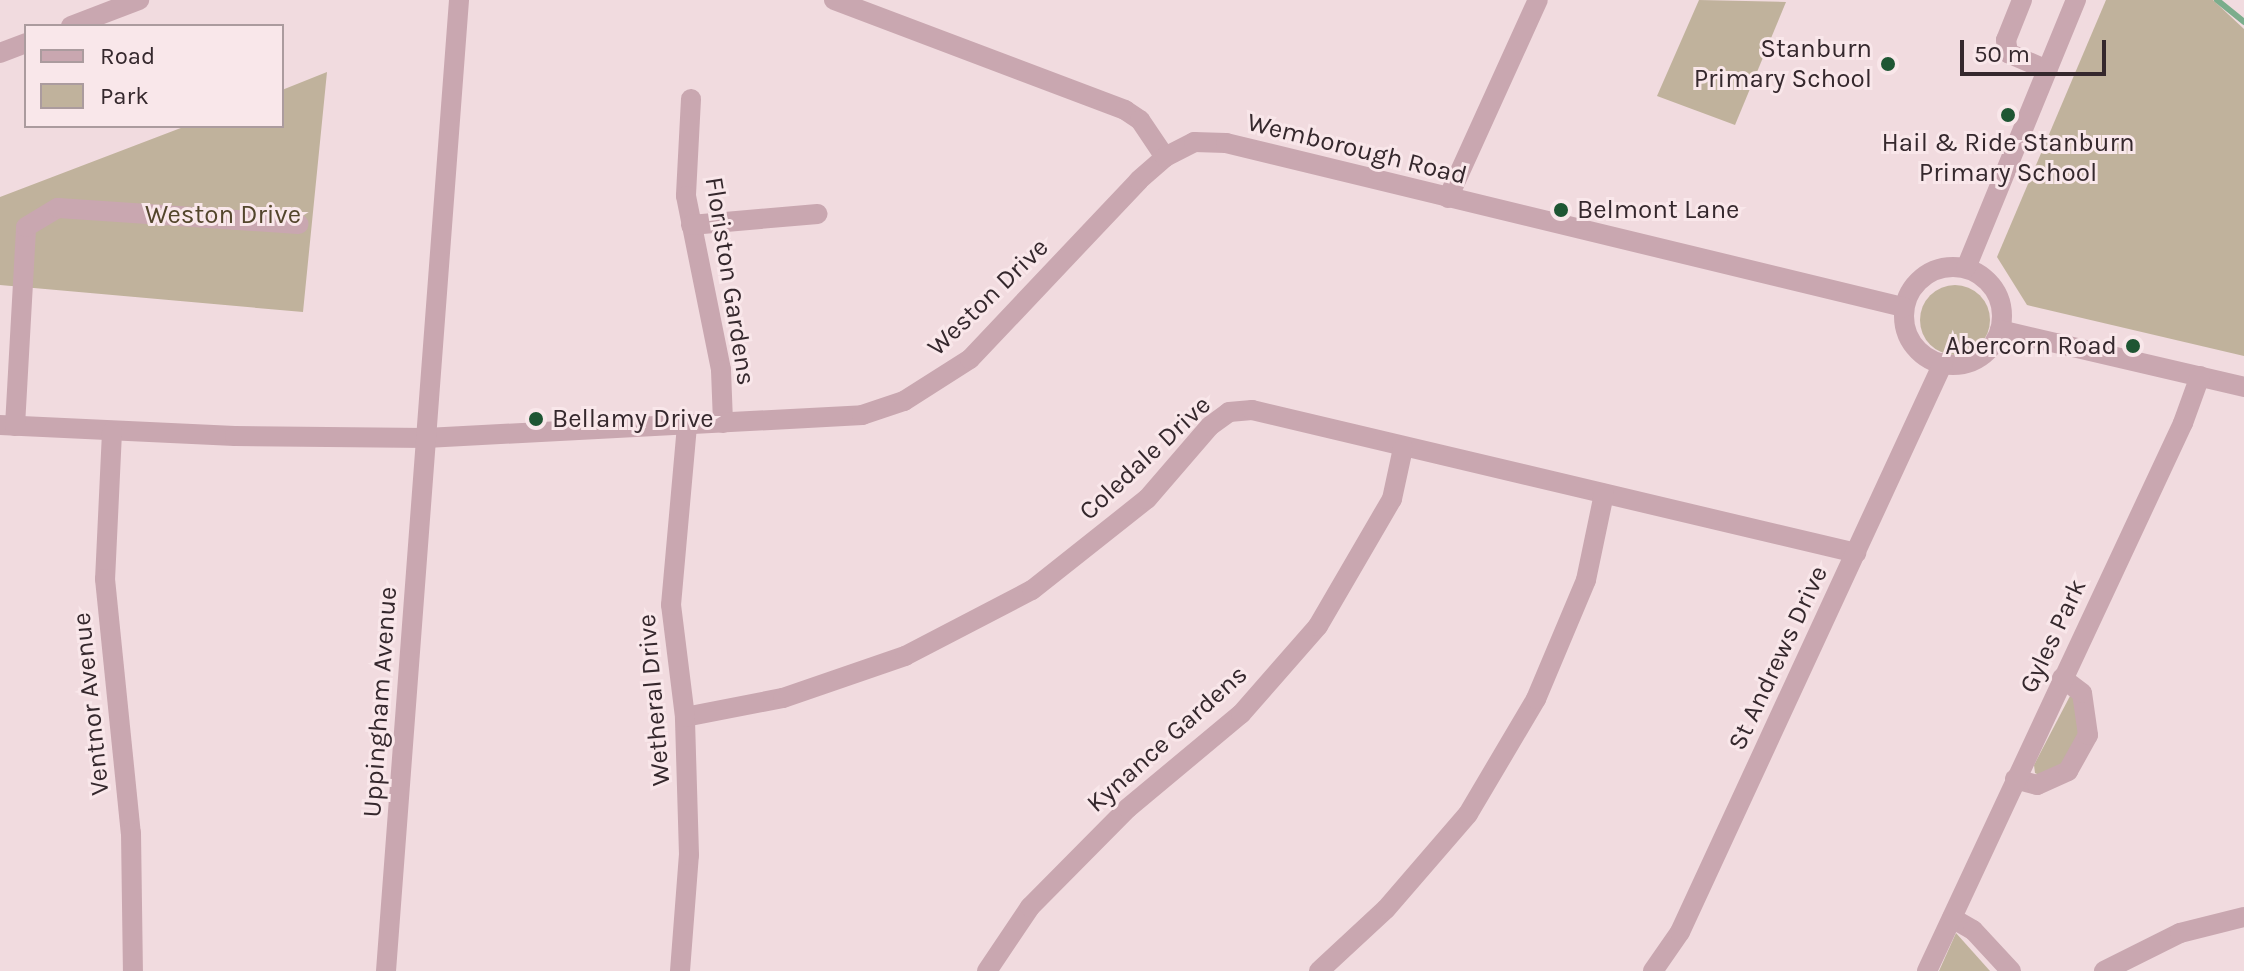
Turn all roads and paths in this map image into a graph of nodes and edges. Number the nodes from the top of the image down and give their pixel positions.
1 (139, 0) edge
2 (459, 0) edge
3 (1538, 0) edge
4 (2022, 0) edge
5 (2076, 0) edge
6 (846, 2) edge
7 (76, 24) edge
8 (24, 44) edge
9 (0, 53) edge
10 (2047, 70) junction
11 (691, 99) dead end
12 (1165, 157) junction
13 (1448, 198) junction
14 (818, 214) dead end
15 (298, 224) dead end
16 (691, 225) junction
17 (1966, 268) junction
18 (1903, 307) junction
19 (2000, 330) junction
20 (1943, 363) junction
21 (2200, 376) junction
22 (2244, 387) edge
23 (723, 423) junction
24 (8, 425) edge
25 (687, 426) junction
26 (112, 432) junction
27 (426, 438) junction
28 (1403, 448) junction
29 (1604, 494) junction
30 (1856, 553) junction
31 (2062, 678) junction
32 (685, 717) junction
33 (2015, 779) junction
34 (2244, 917) edge
35 (1952, 918) junction
36 (133, 971) edge
37 (386, 971) edge
38 (680, 971) edge
39 (987, 971) edge
40 (1319, 971) edge
41 (1653, 971) edge
42 (1927, 971) edge
43 (2011, 971) edge
44 (2104, 971) edge

1 - 7 street
2 - 27 street
3 - 13 street
4 - 10 street
5 - 10 street
6 - 12 street
8 - 9 street
10 - 17 street
11 - 16 street, Floriston Gardens
12 - 13 street, Wemborough Road
12 - 23 street, Weston Drive
13 - 18 street, Wemborough Road
14 - 16 street
15 - 24 street
16 - 23 street, Floriston Gardens
17 - 18 street
17 - 19 street
18 - 20 street
19 - 20 street
19 - 21 street
20 - 30 street, St Andrews Drive
21 - 22 street
21 - 31 street, Gyles Park
23 - 25 street, Weston Drive
24 - 26 street, Weston Drive
25 - 27 street, Weston Drive
25 - 32 street, Wetheral Drive
26 - 27 street, Weston Drive
26 - 36 street, Ventnor Avenue
27 - 37 street, Uppingham Avenue
28 - 29 street, Coledale Drive
28 - 32 street, Coledale Drive
28 - 39 street, Kynance Gardens
29 - 30 street, Coledale Drive
29 - 40 street
30 - 41 street, St Andrews Drive
31 - 33 street, Gyles Park
31 - 33 street
32 - 38 street, Wetheral Drive
33 - 35 street, Gyles Park
34 - 44 street
35 - 42 street, Gyles Park
35 - 43 street

